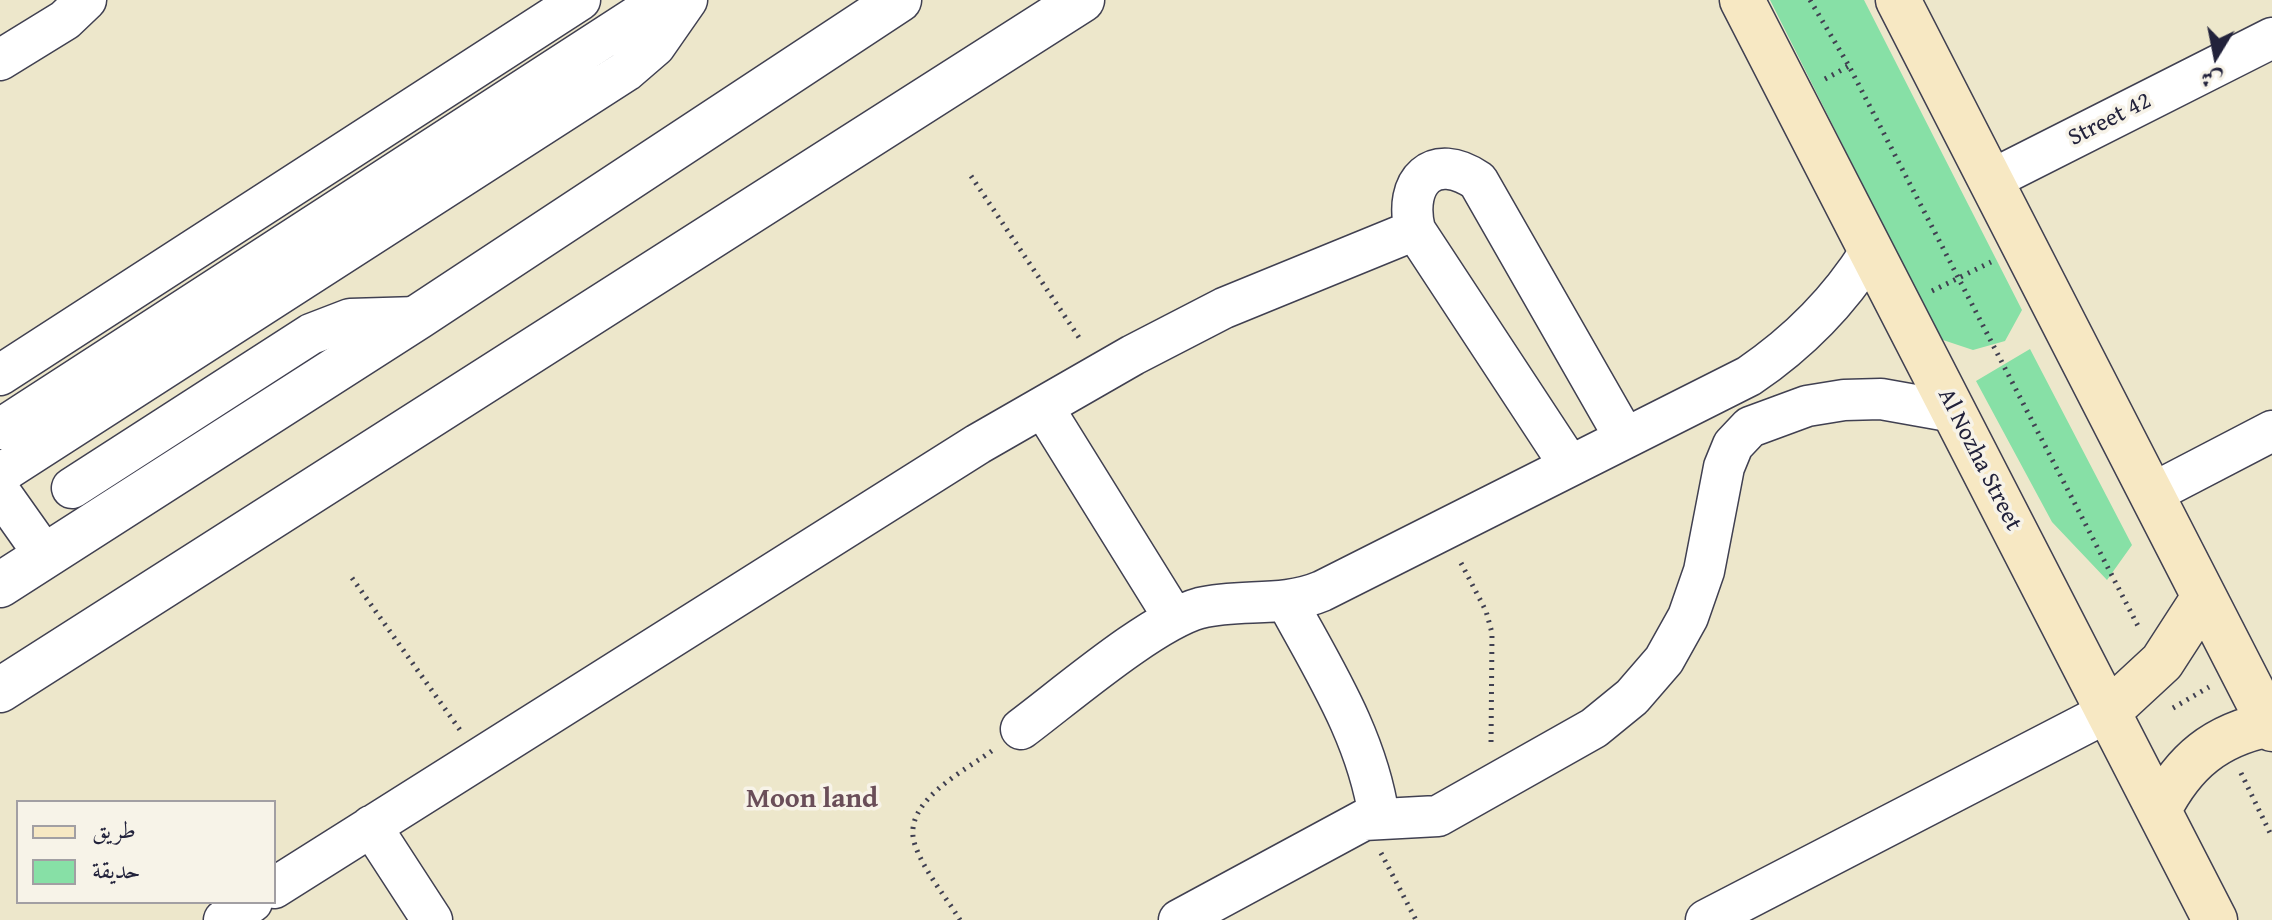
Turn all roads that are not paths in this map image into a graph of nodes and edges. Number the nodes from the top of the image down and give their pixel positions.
1 (86, 0) edge
2 (580, 0) edge
3 (662, 0) edge
4 (687, 0) edge
5 (899, 0) edge
6 (1082, 0) edge
7 (1742, 0) edge
8 (1898, 0) edge
9 (2272, 38) edge
10 (0, 60) edge
11 (1991, 180) junction
12 (1415, 230) junction
13 (1870, 252) junction
14 (418, 317) junction
15 (0, 375) edge
16 (1749, 376) junction
17 (1043, 407) junction
18 (1954, 412) junction
19 (1771, 416) junction
20 (0, 429) edge
21 (2272, 431) edge
22 (1625, 438) junction
23 (41, 446) junction
24 (1570, 466) junction
25 (0, 474) edge
26 (72, 488) junction
27 (2151, 494) junction
28 (99, 523) junction
29 (17, 527) edge
30 (0, 585) edge
31 (2204, 597) junction
32 (1287, 602) junction
33 (1174, 618) junction
34 (0, 690) edge
35 (2115, 725) junction
36 (1021, 729) road end
37 (2264, 738) edge
38 (2159, 810) junction
39 (1371, 818) junction
40 (371, 826) junction
41 (276, 887) edge
42 (249, 904) edge
43 (224, 920) edge
44 (432, 920) edge
45 (1179, 920) edge
46 (1706, 920) edge
47 (2215, 920) edge

1 - 10 street
2 - 15 street
3 - 20 street
4 - 23 street
5 - 14 street
6 - 34 street
7 - 13 main road, Al Nozha Street
8 - 11 main road
9 - 11 street, Street 42
11 - 27 main road
12 - 17 street
12 - 22 street
12 - 24 street
13 - 16 street
13 - 18 main road, Al Nozha Street
14 - 26 street
14 - 28 street
16 - 19 street
16 - 22 street
17 - 33 street
17 - 40 street
18 - 19 street
18 - 35 main road, Al Nozha Street
19 - 39 street
21 - 27 street
22 - 24 street
23 - 25 street
23 - 26 street
24 - 32 street
26 - 28 street
27 - 31 main road
28 - 29 street
29 - 30 street
31 - 35 main road
31 - 37 main road
32 - 33 street
32 - 39 street
33 - 36 street
35 - 38 main road, Al Nozha Street
35 - 46 street
37 - 38 main road
38 - 47 main road, Al Nozha Street
39 - 45 street
40 - 41 street
40 - 44 street
42 - 43 street

